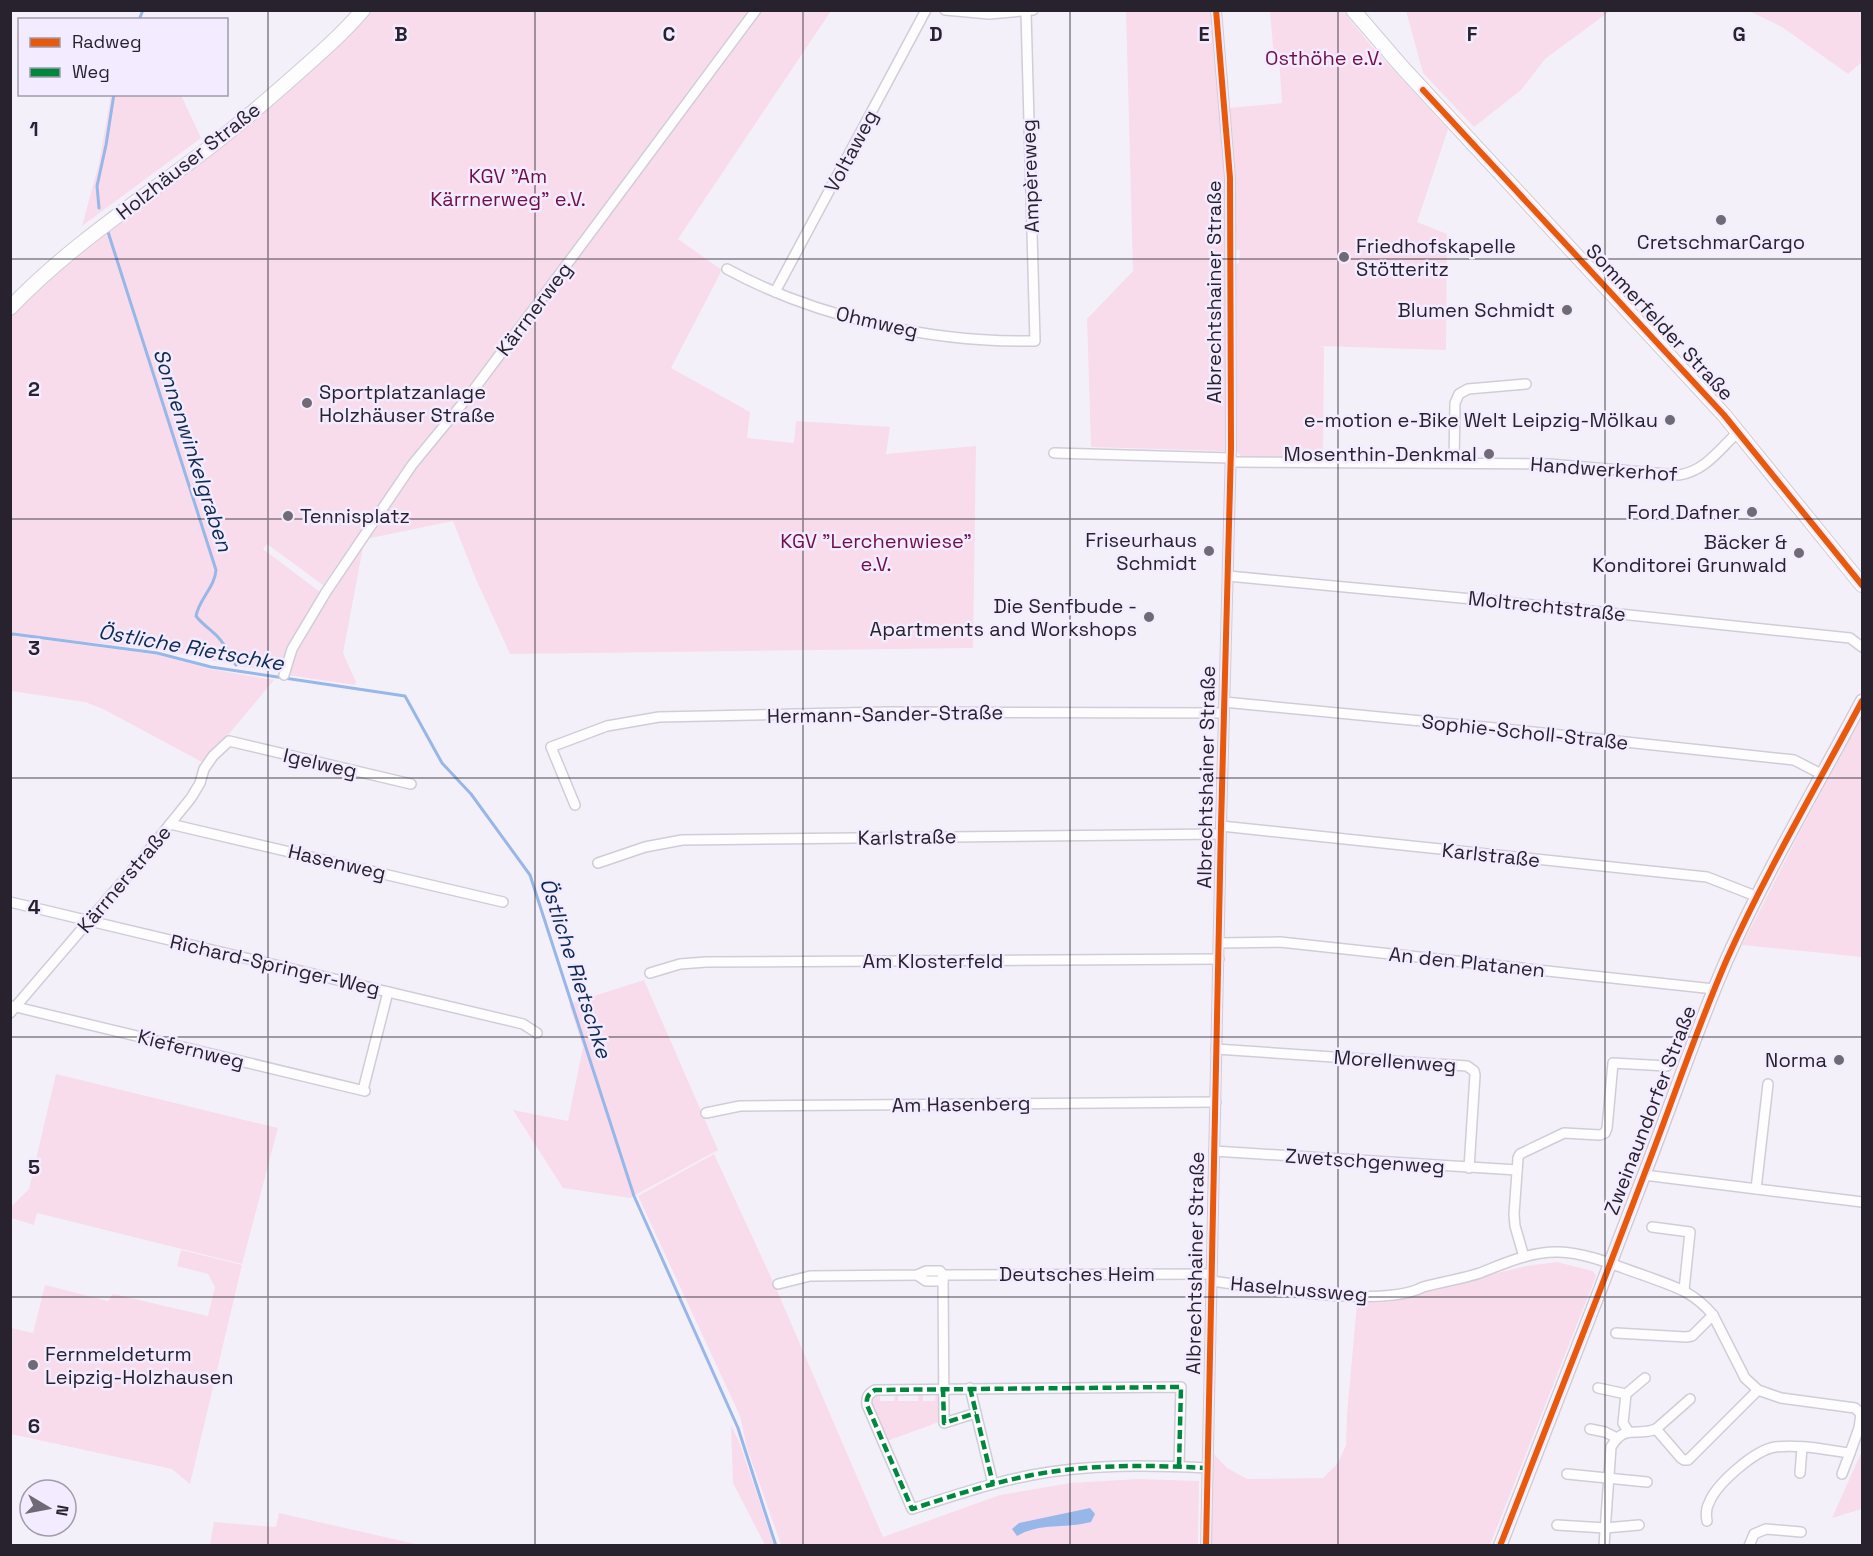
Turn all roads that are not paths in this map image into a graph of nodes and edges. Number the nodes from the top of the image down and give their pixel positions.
1 (756, 10) edge
2 (926, 10) edge
3 (945, 10) edge
4 (1216, 10) edge
5 (1353, 10) edge
6 (1029, 11) edge
7 (355, 14) edge
8 (727, 269) dead end
9 (775, 292) junction
10 (10, 308) edge
11 (1035, 340) joint
12 (1526, 384) dead end
13 (1738, 432) junction
14 (1054, 453) dead end
15 (1231, 460) junction
16 (1454, 462) junction
17 (1228, 576) junction
18 (1863, 585) edge
19 (1863, 646) edge
20 (284, 675) dead end
21 (1863, 701) edge
22 (1224, 702) junction
23 (1224, 713) junction
24 (229, 741) joint
25 (1823, 775) junction
26 (411, 784) dead end
27 (574, 805) dead end
28 (170, 824) junction
29 (1220, 830) junction
30 (598, 863) dead end
31 (1758, 897) junction
32 (10, 902) edge
33 (503, 902) dead end
34 (90, 922) junction
35 (1219, 943) junction
36 (1218, 959) junction
37 (650, 973) dead end
38 (1714, 989) junction
39 (388, 992) junction
40 (12, 1008) edge
41 (537, 1033) dead end
42 (1216, 1049) junction
43 (1667, 1066) dead end
44 (1768, 1084) dead end
45 (1216, 1102) junction
46 (706, 1113) dead end
47 (1214, 1151) junction
48 (1469, 1168) junction
49 (1517, 1170) junction
50 (1644, 1174) junction
51 (1756, 1189) junction
52 (1863, 1202) edge
53 (1652, 1227) dead end
54 (1524, 1257) junction
55 (1610, 1264) junction
56 (1211, 1277) junction
57 (943, 1278) junction
58 (778, 1284) dead end
59 (1684, 1290) junction
60 (1713, 1315) junction
61 (1616, 1333) dead end
62 (1645, 1378) dead end
63 (970, 1388) junction
64 (1598, 1388) dead end
65 (943, 1389) junction
66 (1758, 1390) junction
67 (1626, 1394) junction
68 (1690, 1399) dead end
69 (976, 1413) junction
70 (1861, 1413) edge
71 (1590, 1429) dead end
72 (1656, 1429) junction
73 (1629, 1431) junction
74 (1617, 1438) junction
75 (1802, 1448) junction
76 (1850, 1453) junction
77 (1179, 1466) junction
78 (1207, 1468) junction
79 (1800, 1473) dead end
80 (1567, 1474) dead end
81 (1842, 1474) dead end
82 (1608, 1479) junction
83 (1647, 1482) dead end
84 (993, 1484) junction
85 (1707, 1521) dead end
86 (1557, 1525) dead end
87 (1639, 1525) dead end
88 (1605, 1528) junction
89 (1800, 1532) dead end
90 (1206, 1545) edge
91 (1500, 1545) edge
92 (1604, 1545) edge
93 (1749, 1545) edge

1 - 20 street, Kärrnerweg
2 - 9 street, Voltaweg
3 - 6 street
4 - 15 street, Albrechtshainer Straße
5 - 13 main road, Sommerfelder Straße
6 - 11 street, Ampèreweg
7 - 10 main road, Holzhäuser Straße
8 - 9 street, Ohmweg
9 - 11 street, Ohmweg
12 - 16 street
13 - 16 street, Handwerkerhof
13 - 18 main road, Sommerfelder Straße
14 - 15 street
15 - 16 street, Handwerkerhof
15 - 17 street, Albrechtshainer Straße
17 - 19 street, Moltrechtstraße
17 - 22 street, Albrechtshainer Straße
21 - 25 street, Zweinaundorfer Straße
22 - 23 street, Albrechtshainer Straße
22 - 25 street, Sophie-Scholl-Straße
23 - 27 street, Hermann-Sander-Straße
23 - 29 street, Albrechtshainer Straße
24 - 26 street, Igelweg
24 - 28 street, Kärrnerstraße
25 - 31 street, Zweinaundorfer Straße
28 - 33 street, Hasenweg
28 - 34 street, Kärrnerstraße
29 - 30 street, Karlstraße
29 - 31 street, Karlstraße
29 - 35 street, Albrechtshainer Straße
31 - 38 street, Zweinaundorfer Straße
32 - 34 street, Richard-Springer-Weg
34 - 39 street, Richard-Springer-Weg
34 - 40 street, Kärrnerstraße
35 - 36 street, Albrechtshainer Straße
35 - 38 street, An den Platanen
36 - 37 street, Am Klosterfeld
36 - 42 street, Albrechtshainer Straße
38 - 50 street, Zweinaundorfer Straße
39 - 40 street, Kiefernweg
39 - 41 street, Richard-Springer-Weg
42 - 45 street, Albrechtshainer Straße
42 - 48 street, Morellenweg
43 - 49 street
44 - 51 street
45 - 46 street, Am Hasenberg
45 - 47 street, Albrechtshainer Straße
47 - 48 street, Zwetschgenweg
47 - 56 street, Albrechtshainer Straße
48 - 49 street, Zwetschgenweg
49 - 54 street
50 - 51 street
50 - 55 street, Zweinaundorfer Straße
51 - 52 street
53 - 59 street
54 - 55 street, Haselnussweg
54 - 56 street, Haselnussweg
55 - 59 street, Haselnussweg
55 - 91 street, Zweinaundorfer Straße
56 - 57 street, Deutsches Heim
56 - 78 street, Albrechtshainer Straße
57 - 58 street, Deutsches Heim
57 - 65 street
59 - 60 street, Haselnussweg
60 - 61 street
60 - 66 street
62 - 67 street
63 - 65 street
63 - 69 street
63 - 77 street
64 - 67 street
65 - 69 street
65 - 84 street
66 - 70 street
66 - 72 street
67 - 73 street
68 - 72 street
69 - 84 street
70 - 76 street
71 - 74 street
72 - 73 street
73 - 74 street
74 - 82 street
75 - 76 street
75 - 79 street
75 - 85 street
76 - 81 street
77 - 78 street
77 - 84 street
78 - 90 street, Albrechtshainer Straße
80 - 82 street
82 - 83 street
82 - 88 street
86 - 88 street
87 - 88 street
88 - 92 street
89 - 93 street

